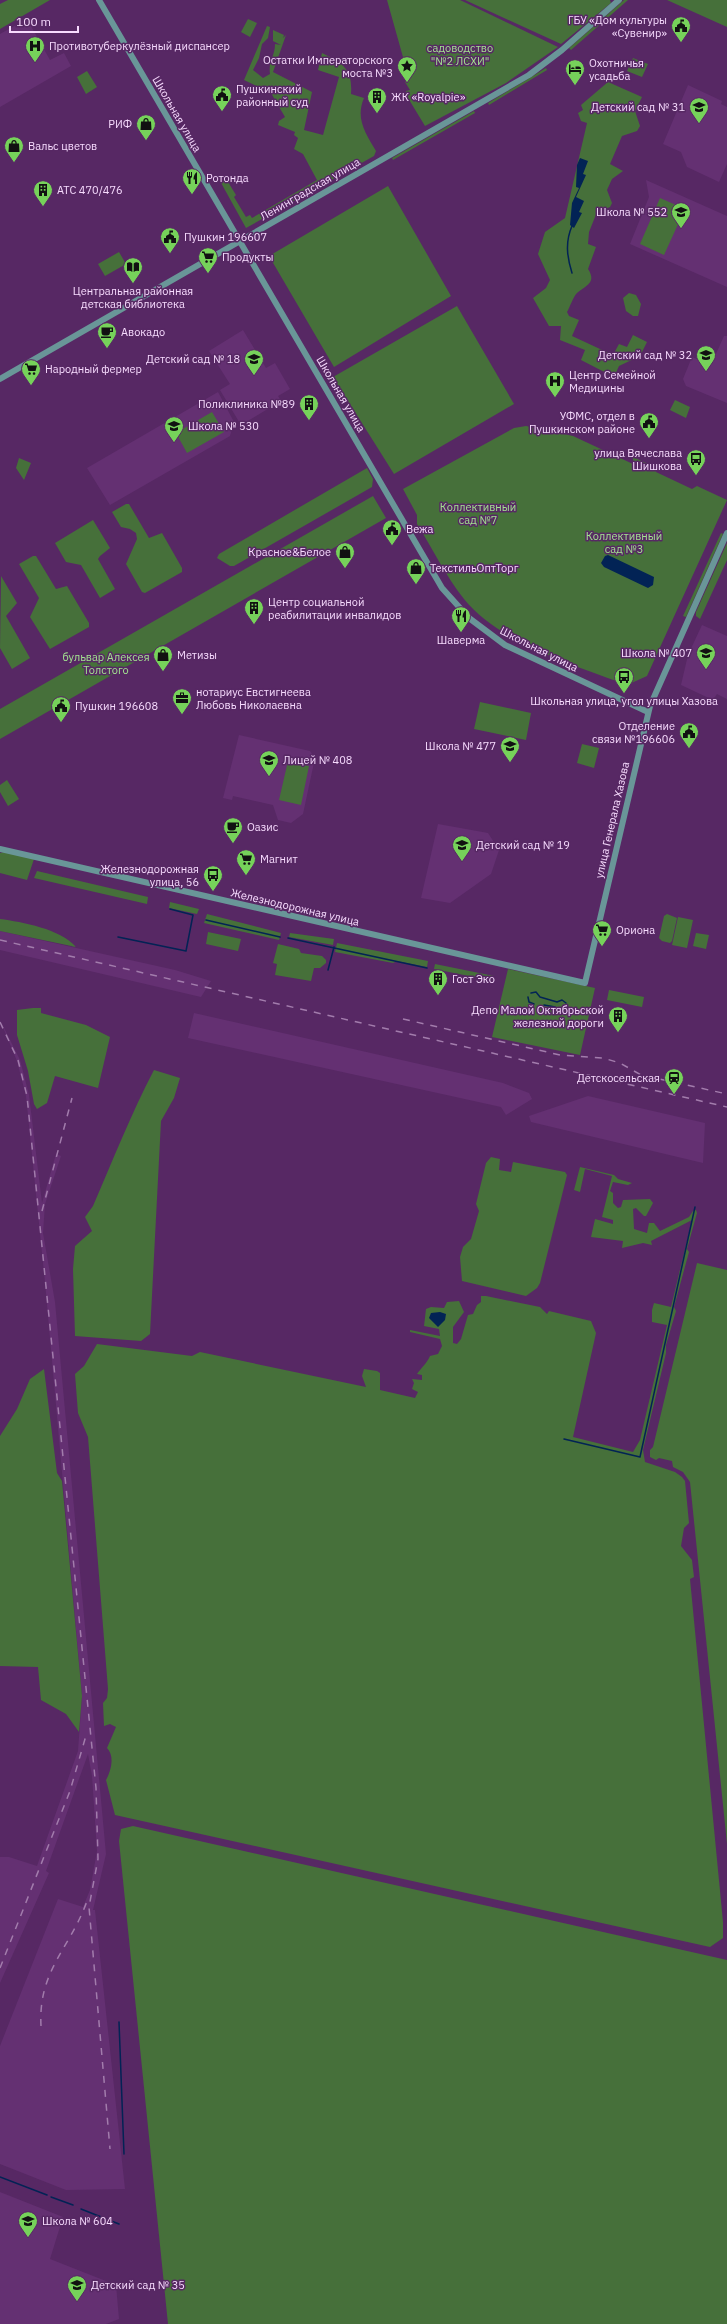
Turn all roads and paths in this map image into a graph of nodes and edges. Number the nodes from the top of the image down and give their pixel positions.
1 (99, 0) edge
2 (619, 0) edge
3 (240, 241) junction
4 (0, 379) edge
5 (727, 533) edge
6 (648, 712) junction
7 (0, 849) edge
8 (585, 983) joint

1 - 3 street, Школьная улица
2 - 3 street, Ленинградская улица
3 - 4 street, Ленинградская улица
3 - 6 street, Школьная улица
5 - 6 street, улица Генерала Хазова
6 - 8 street, улица Генерала Хазова
7 - 8 street, Железнодорожная улица

